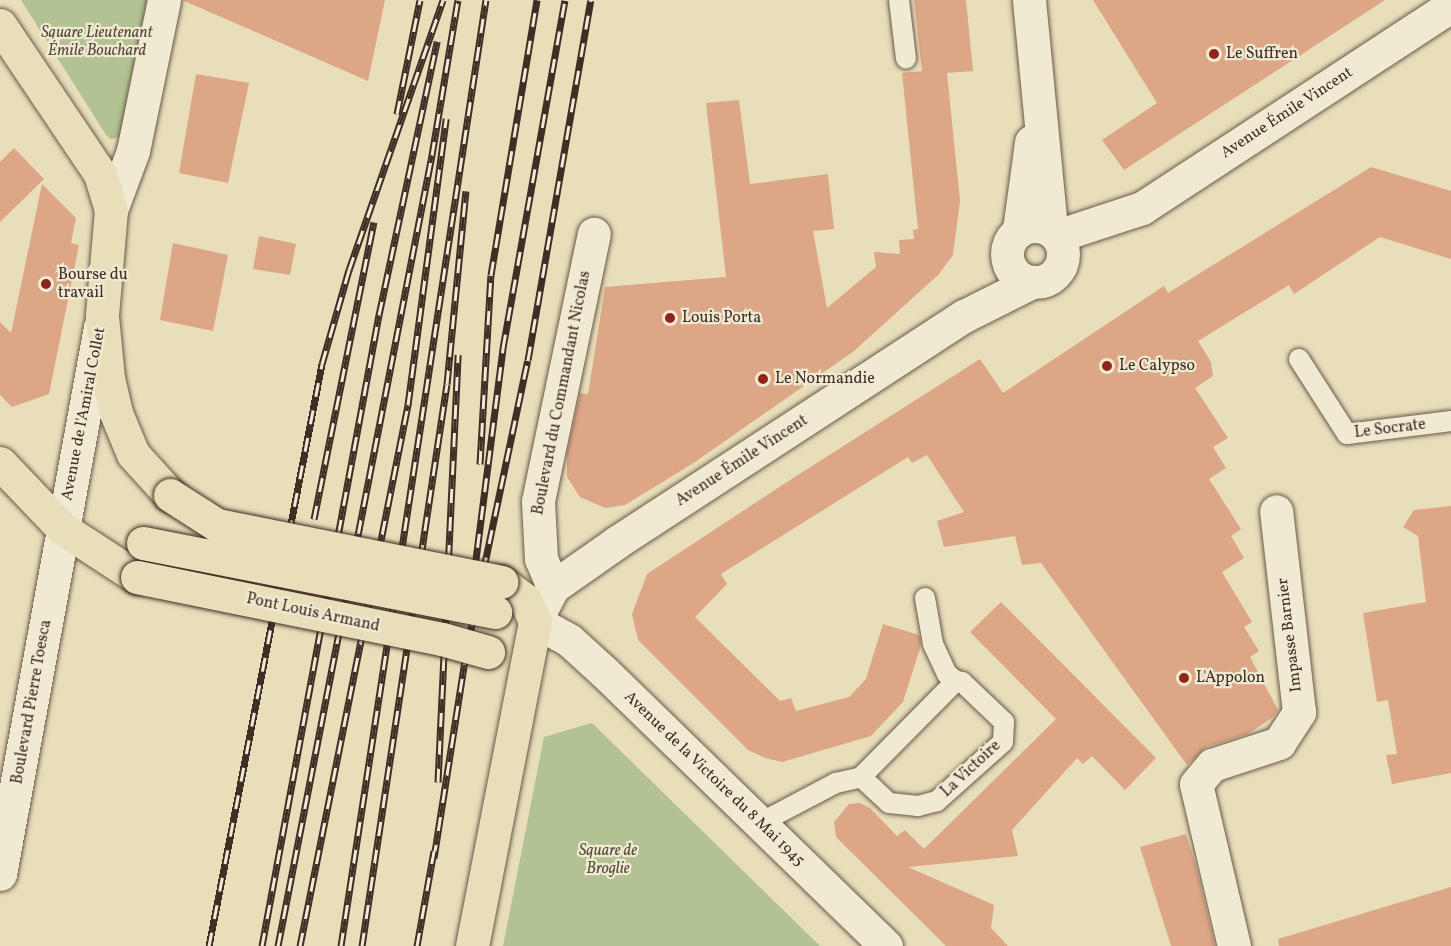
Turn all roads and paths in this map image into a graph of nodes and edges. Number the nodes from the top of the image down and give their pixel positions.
1 (164, 0) edge
2 (899, 0) edge
3 (1029, 0) edge
4 (1451, 6) edge
5 (0, 25) edge
6 (906, 59) dead end
7 (1036, 99) junction
8 (111, 210) junction
9 (1122, 218) junction
10 (1054, 233) junction
11 (594, 234) dead end
12 (1013, 242) junction
13 (1060, 268) junction
14 (1032, 282) junction
15 (102, 316) junction
16 (964, 316) junction
17 (1299, 359) dead end
18 (1451, 421) edge
19 (0, 463) edge
20 (1276, 511) dead end
21 (63, 529) junction
22 (97, 548) junction
23 (553, 587) junction
24 (498, 597) junction
25 (925, 598) dead end
26 (535, 621) junction
27 (956, 681) junction
28 (519, 719) junction
29 (861, 777) junction
30 (760, 823) junction
31 (0, 874) edge
32 (472, 946) edge
33 (886, 946) edge
34 (1234, 946) edge

1 - 8 street
2 - 6 lane
3 - 7 street
4 - 9 street, Avenue Émile Vincent
5 - 8 main road
7 - 10 street
7 - 12 street
8 - 15 main road
9 - 10 street, Avenue Émile Vincent
9 - 13 street, Avenue Émile Vincent
10 - 12 street
10 - 13 street
11 - 23 street, Boulevard du Commandant Nicolas
12 - 14 street
12 - 16 street, Avenue Émile Vincent
13 - 14 street
14 - 16 street, Avenue Émile Vincent
15 - 21 street, Avenue de l'Amiral Collet
15 - 24 main road, Avenue de l'Amiral Collet, bridge
16 - 23 street, Avenue Émile Vincent
17 - 18 lane, Le Socrate
19 - 21 main road
20 - 34 street, Impasse Barnier
21 - 22 main road
21 - 31 street, Boulevard Pierre Toesca
22 - 24 main road, bridge
22 - 28 main road, Pont Louis Armand, bridge
23 - 26 street, Avenue Émile Vincent
24 - 26 main road
25 - 27 lane, La Victoire
26 - 28 main road
26 - 30 street, Avenue de la Victoire du 8 Mai 1945
27 - 29 lane
27 - 29 lane, La Victoire
28 - 32 main road
29 - 30 lane
30 - 33 street, Avenue de la Victoire du 8 Mai 1945

